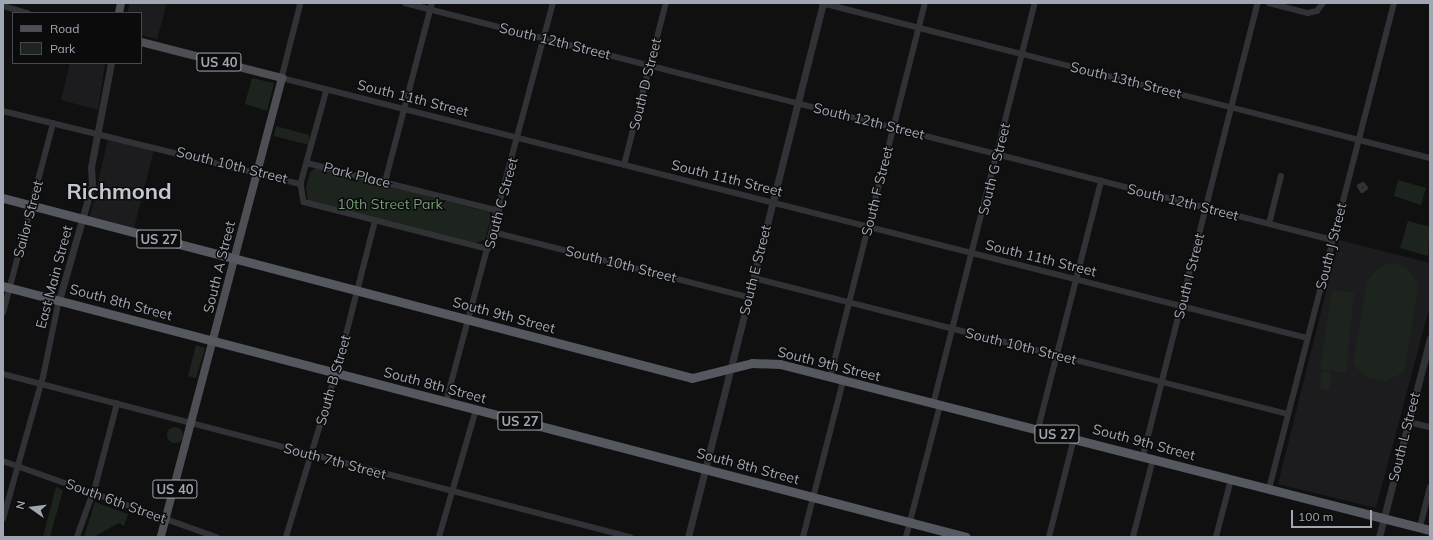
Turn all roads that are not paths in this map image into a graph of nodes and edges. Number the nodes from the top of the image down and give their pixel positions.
1 (301, 3) edge
2 (405, 3) edge
3 (432, 3) edge
4 (553, 3) edge
5 (666, 3) edge
6 (823, 3) edge
7 (925, 3) edge
8 (1035, 3) edge
9 (1258, 3) edge
10 (1269, 3) edge
11 (1322, 3) edge
12 (1394, 3) edge
13 (3, 6) edge
14 (430, 9) junction
15 (24, 12) edge
16 (918, 27) junction
17 (544, 38) junction
18 (142, 42) edge
19 (1022, 54) junction
20 (111, 64) edge
21 (650, 65) junction
22 (282, 78) junction
23 (328, 90) junction
24 (798, 103) junction
25 (1231, 107) junction
26 (404, 109) junction
27 (3, 111) edge
28 (52, 124) junction
29 (893, 128) junction
30 (98, 134) junction
31 (518, 138) junction
32 (1359, 140) junction
33 (998, 154) junction
34 (1430, 158) edge
35 (308, 163) junction
36 (624, 165) junction
37 (258, 171) junction
38 (1281, 176) dead end
39 (1101, 181) junction
40 (385, 182) junction
41 (302, 184) junction
42 (3, 198) edge
43 (772, 203) junction
44 (32, 205) junction
45 (1206, 207) junction
46 (499, 211) junction
47 (83, 219) junction
48 (375, 221) junction
49 (1269, 224) junction
50 (868, 227) junction
51 (493, 232) junction
52 (1333, 240) junction
53 (488, 250) junction
54 (973, 254) junction
55 (234, 259) junction
56 (754, 278) junction
57 (1076, 280) junction
58 (6, 287) edge
59 (357, 291) junction
60 (748, 297) junction
61 (59, 300) junction
62 (850, 303) junction
63 (1181, 306) junction
64 (3, 313) edge
65 (468, 320) junction
66 (954, 329) junction
67 (1308, 338) junction
68 (1430, 338) edge
69 (214, 342) junction
70 (1057, 356) junction
71 (1427, 362) edge
72 (731, 369) junction
73 (334, 373) junction
74 (3, 374) edge
75 (830, 378) junction
76 (843, 381) junction
77 (1162, 382) junction
78 (40, 383) junction
79 (446, 402) junction
80 (117, 404) junction
81 (936, 405) junction
82 (476, 410) junction
83 (1288, 414) junction
84 (1408, 422) junction
85 (191, 424) junction
86 (1430, 427) edge
87 (1038, 429) junction
88 (1074, 438) junction
89 (309, 454) junction
90 (1143, 456) junction
91 (1153, 459) junction
92 (3, 461) edge
93 (16, 464) junction
94 (706, 469) junction
95 (1230, 480) junction
96 (1430, 487) edge
97 (1269, 489) junction
98 (454, 492) junction
99 (92, 493) junction
100 (813, 497) junction
101 (1383, 518) junction
102 (3, 519) edge
103 (167, 520) junction
104 (910, 522) junction
105 (1420, 527) junction
106 (1430, 530) edge
107 (77, 537) edge
108 (161, 537) edge
109 (217, 537) edge
110 (286, 537) edge
111 (439, 537) edge
112 (630, 537) edge
113 (688, 537) edge
114 (803, 537) edge
115 (906, 537) edge
116 (966, 537) edge
117 (1049, 537) edge
118 (1133, 537) edge
119 (1216, 537) edge
120 (1379, 537) edge

1 - 22 street, South A Street
2 - 14 street, South 12th Street
3 - 14 street
4 - 17 street, South C Street
5 - 21 street, South D Street
6 - 16 street, South 13th Street
6 - 24 street, South E Street
7 - 16 street, South F Street
8 - 19 street, South G Street
9 - 25 street, South I Street
10 - 11 street
12 - 32 street, South J Street
13 - 15 street
14 - 17 street, South 12th Street
14 - 26 street
16 - 19 street, South 13th Street
16 - 29 street, South F Street
17 - 21 street, South 12th Street
17 - 31 street, South C Street
18 - 22 main road, South 11th Street / US 40
19 - 25 street, South 13th Street
19 - 33 street, South G Street
20 - 30 street, East Main Street
21 - 24 street, South 12th Street
21 - 36 street, South D Street
22 - 23 street, South 11th Street
22 - 37 main road, South A Street / US 40
23 - 26 street, South 11th Street
23 - 35 street, Park Place
24 - 29 street, South 12th Street
24 - 43 street, South E Street
25 - 32 street, South 13th Street
25 - 45 street, South I Street
26 - 31 street, South 11th Street
26 - 40 street
27 - 28 street, South 10th Street
28 - 30 street, South 10th Street
28 - 44 street, Sailor Street
29 - 33 street, South 12th Street
29 - 50 street, South F Street
30 - 37 street, South 10th Street
30 - 47 street, East Main Street
31 - 36 street, South 11th Street
31 - 46 street, South C Street
32 - 34 street, South 13th Street
32 - 52 street, South J Street
33 - 39 street, South 12th Street
33 - 54 street, South G Street
35 - 40 street, Park Place
35 - 41 street, Park Place
36 - 43 street, South 11th Street
37 - 41 street, South 10th Street
37 - 55 main road, South A Street / US 40
38 - 49 street
39 - 45 street, South 12th Street
39 - 57 street
40 - 46 street, Park Place
41 - 48 street, South 10th Street
42 - 44 highway, US 27
43 - 50 street, South 11th Street
43 - 56 street, South E Street
44 - 47 highway, US 27
44 - 58 street, Sailor Street
45 - 49 street, South 12th Street
45 - 63 street, South I Street
46 - 51 street, South C Street
47 - 55 highway, South 9th Street / US 27
47 - 61 street, East Main Street
48 - 53 street, South 10th Street
48 - 59 street, South B Street
49 - 52 street, South 12th Street
50 - 54 street, South 11th Street
50 - 62 street, South F Street
51 - 53 street, South C Street
51 - 60 street, South 10th Street
52 - 67 street, South J Street
53 - 65 street, South C Street
54 - 57 street, South 11th Street
54 - 66 street, South G Street
55 - 59 highway, South 9th Street / US 27
55 - 69 main road, South A Street / US 40
56 - 60 street, South E Street
56 - 62 street, South 10th Street
57 - 63 street, South 11th Street
57 - 70 street
58 - 61 highway, US 27
58 - 64 street, Sailor Street
59 - 65 highway, South 9th Street / US 27
59 - 73 street, South B Street
60 - 72 street, South E Street
61 - 69 highway, South 8th Street / US 27
61 - 78 street, East Main Street
62 - 66 street, South 10th Street
62 - 75 street, South F Street
63 - 67 street, South 11th Street
63 - 77 street, South I Street
65 - 72 highway, South 9th Street / US 27
65 - 79 street, South C Street
66 - 70 street, South 10th Street
66 - 81 street, South G Street
67 - 83 street, South J Street
68 - 71 street, South L Street
69 - 73 highway, South 8th Street / US 27
69 - 85 main road, South A Street / US 40
70 - 77 street, South 10th Street
70 - 87 street
71 - 84 street, South L Street
72 - 75 highway, South 9th Street / US 27
72 - 94 street, South E Street
73 - 79 highway, South 8th Street / US 27
73 - 89 street, South B Street
74 - 78 street, South 7th Street
75 - 76 highway, South 9th Street / US 27
76 - 81 highway, South 9th Street / US 27
76 - 100 street
77 - 83 street, South 10th Street
77 - 90 street, South I Street
78 - 80 street, South 7th Street
78 - 93 street, East Main Street
79 - 82 highway, South 8th Street / US 27
80 - 85 street, South 7th Street
80 - 99 street
81 - 87 highway, South 9th Street / US 27
81 - 104 street, South G Street
82 - 94 highway, South 8th Street / US 27
82 - 98 street
83 - 97 street, South J Street
84 - 86 street
84 - 101 street, South L Street
85 - 89 street, South 7th Street
85 - 103 main road, South A Street / US 40
87 - 88 highway, South 9th Street / US 27
88 - 90 highway, South 9th Street / US 27
88 - 117 street
89 - 98 street, South 7th Street
89 - 110 street, South B Street
90 - 91 highway, South 9th Street / US 27
91 - 95 highway, South 9th Street / US 27
91 - 118 street
92 - 93 street, South 6th Street
93 - 99 street, South 6th Street
93 - 102 street, East Main Street
94 - 100 highway, South 8th Street / US 27
94 - 113 street, South E Street
95 - 97 highway, South 9th Street / US 27
95 - 119 street
96 - 105 street
97 - 101 highway, South 9th Street / US 27
98 - 111 street
98 - 112 street, South 7th Street
99 - 103 street, South 6th Street
99 - 107 street
100 - 104 highway, South 8th Street / US 27
100 - 114 street
101 - 105 highway, South 9th Street / US 27
101 - 120 street, South L Street
103 - 108 main road, South A Street / US 40
103 - 109 street, South 6th Street
104 - 115 street, South G Street
104 - 116 highway, South 8th Street / US 27
105 - 106 highway, South 9th Street / US 27

